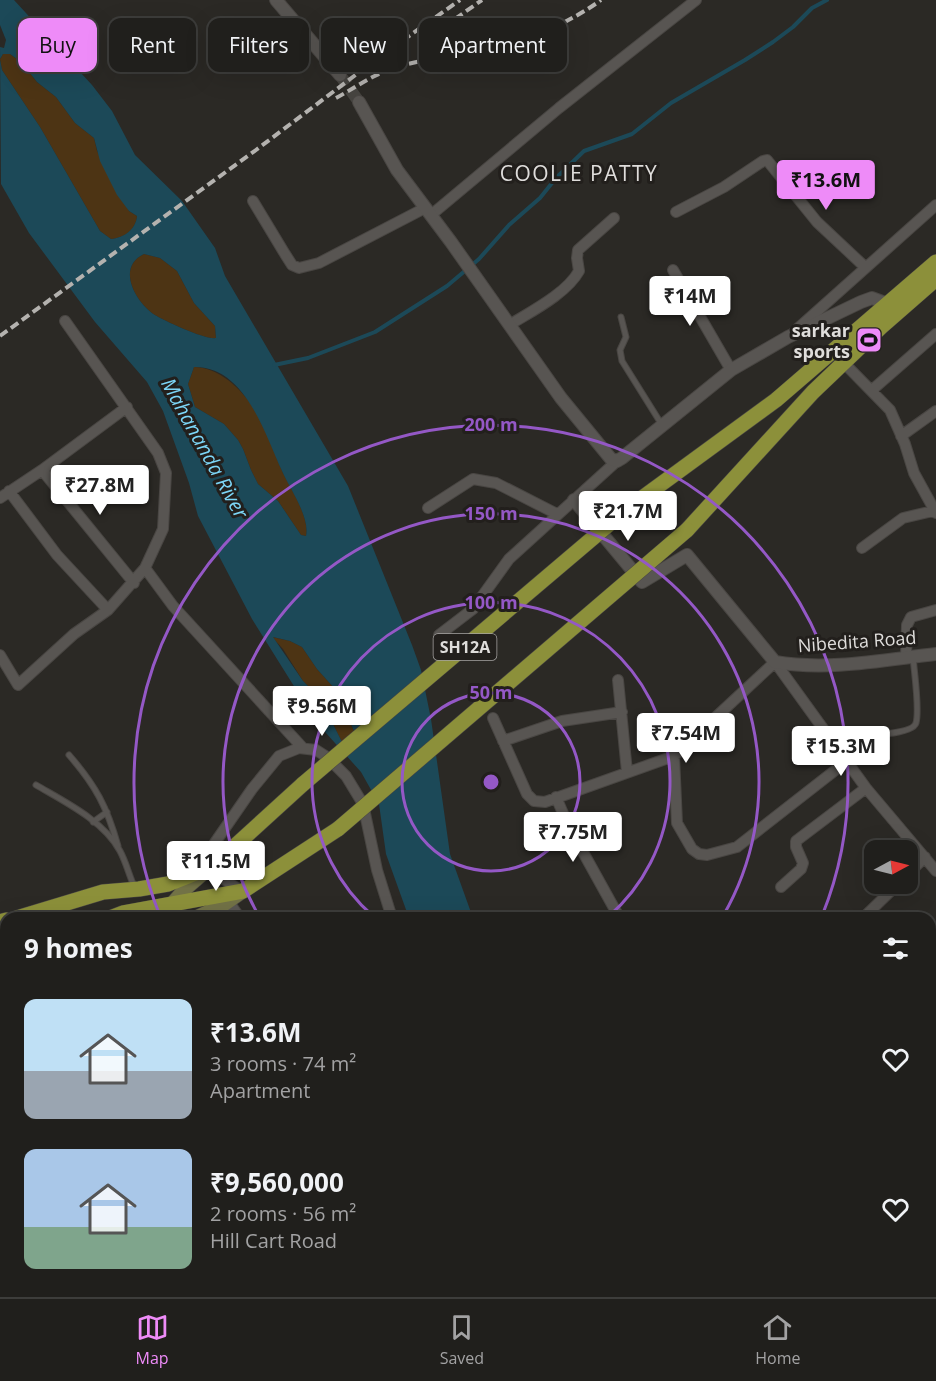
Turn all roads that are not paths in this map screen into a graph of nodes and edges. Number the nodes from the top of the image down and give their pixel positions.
1 (276, 0) edge
2 (696, 0) edge
3 (340, 75) tunnel mouth
4 (359, 102) tunnel mouth
5 (253, 201) dead end
6 (936, 205) edge
7 (428, 212) junction
8 (676, 212) dead end
9 (614, 218) dead end
10 (936, 262) edge
11 (865, 267) junction
12 (673, 270) dead end
13 (936, 279) edge
14 (888, 304) junction
15 (621, 316) dead end
16 (65, 321) dead end
17 (510, 324) junction
18 (936, 334) edge
19 (788, 338) junction
20 (843, 362) junction
21 (731, 370) junction
22 (872, 390) junction
23 (127, 407) junction
24 (936, 411) edge
25 (662, 425) junction
26 (901, 436) junction
27 (617, 461) junction
28 (42, 470) junction
29 (4, 494) edge
30 (574, 500) junction
31 (428, 508) dead end
32 (935, 512) edge
33 (557, 514) junction
34 (862, 548) dead end
35 (145, 568) junction
36 (134, 583) junction
37 (108, 610) junction
38 (936, 610) edge
39 (439, 635) dead end
40 (936, 654) edge
41 (0, 655) edge
42 (910, 657) junction
43 (775, 662) junction
44 (618, 680) dead end
45 (622, 712) junction
46 (493, 718) dead end
47 (830, 737) junction
48 (503, 741) junction
49 (302, 747) junction
50 (69, 755) dead end
51 (674, 756) junction
52 (847, 761) junction
53 (627, 772) junction
54 (36, 785) dead end
55 (866, 788) junction
56 (556, 796) junction
57 (107, 812) junction
58 (93, 822) junction
59 (120, 850) junction
60 (925, 858) junction
61 (918, 865) edge
62 (213, 866) junction
63 (936, 871) edge
64 (781, 886) dead end
65 (154, 887) junction
66 (135, 889) junction
67 (243, 891) junction
68 (888, 894) edge
69 (228, 902) junction
70 (37, 912) edge
71 (174, 912) edge
72 (207, 912) edge
73 (236, 912) edge
74 (390, 912) edge
75 (617, 912) edge
76 (869, 912) edge

1 - 3 street
2 - 7 street
4 - 7 street
5 - 7 street
6 - 11 street
7 - 17 street
8 - 11 street
9 - 17 street
10 - 14 main road, SH12A
11 - 19 street
12 - 21 street
13 - 20 main road, SH12A
14 - 19 street
14 - 62 main road, SH12A, bridge
15 - 25 lane
16 - 23 street
17 - 27 street
18 - 22 street
19 - 21 street
20 - 22 street
20 - 67 main road, SH12A, bridge
21 - 25 street
22 - 26 street
23 - 28 street
23 - 35 street
24 - 26 street
25 - 27 street
26 - 32 street
27 - 30 street
28 - 29 street
28 - 36 street
29 - 37 street
30 - 33 street
30 - 43 street, Nibedita Road
31 - 33 street
32 - 34 street
33 - 39 street
35 - 36 street
35 - 49 street
36 - 37 street
37 - 41 street
38 - 42 street
40 - 42 street, Nibedita Road
42 - 43 street, Nibedita Road
42 - 47 lane
43 - 47 street
43 - 51 street
44 - 45 street
45 - 48 street
45 - 53 street
46 - 48 street
47 - 52 street
48 - 56 street
49 - 62 street
49 - 74 street
50 - 57 lane
51 - 52 street
51 - 53 street
52 - 55 street
53 - 56 street
54 - 58 lane
55 - 60 street
55 - 64 street
56 - 75 street
57 - 58 lane
57 - 59 lane
58 - 59 lane
59 - 66 lane
60 - 61 street
60 - 63 street
62 - 65 main road, SH12A
62 - 67 street
62 - 71 main road
65 - 66 main road, SH12A
65 - 71 main road
66 - 70 main road, SH12A
67 - 69 main road
67 - 71 main road, SH12A
68 - 76 street
69 - 72 main road
69 - 73 street

